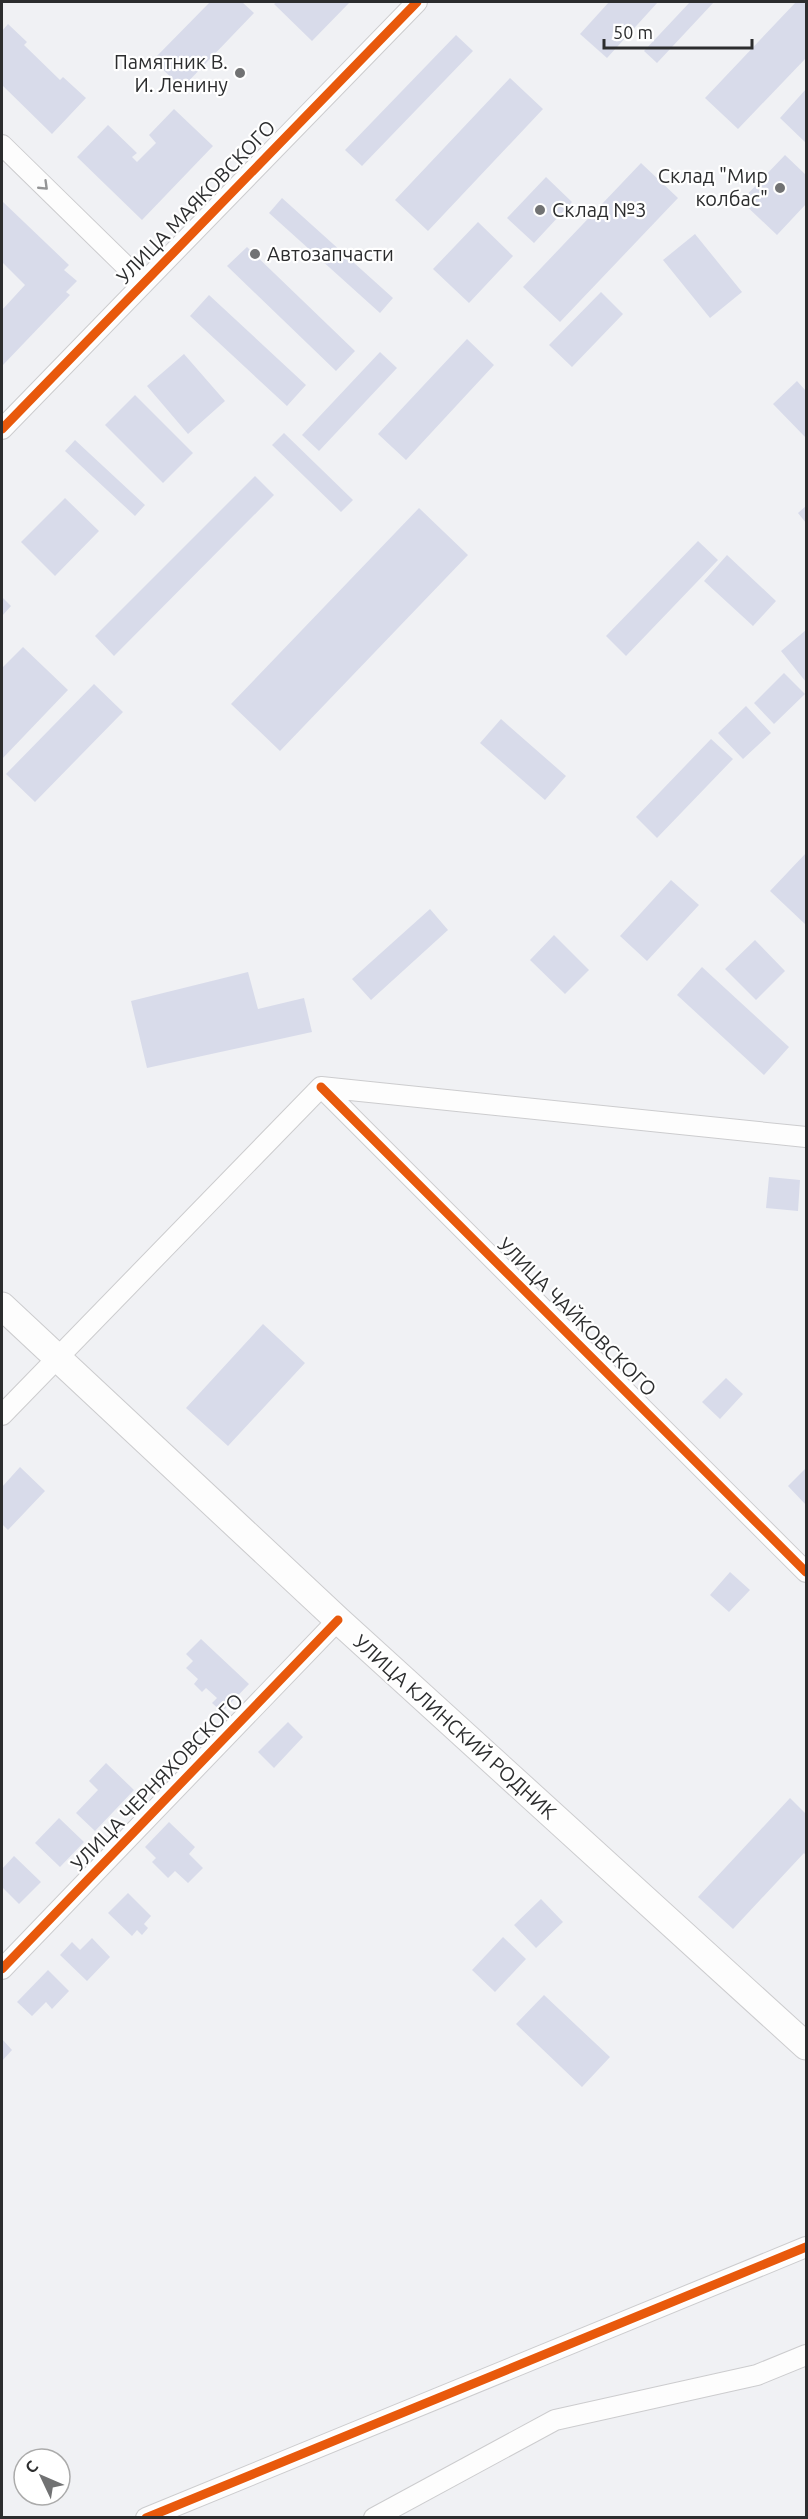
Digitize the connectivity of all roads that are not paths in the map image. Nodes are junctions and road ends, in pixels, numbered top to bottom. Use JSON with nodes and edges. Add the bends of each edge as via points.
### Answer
{"nodes":[{"id":1,"x":417,"y":2,"type":"edge"},
{"id":2,"x":2,"y":145,"type":"edge"},
{"id":3,"x":142,"y":282,"type":"junction"},
{"id":4,"x":2,"y":429,"type":"edge"},
{"id":5,"x":321,"y":1087,"type":"junction"},
{"id":6,"x":807,"y":1137,"type":"edge"},
{"id":7,"x":2,"y":1306,"type":"edge"},
{"id":8,"x":56,"y":1358,"type":"junction"},
{"id":9,"x":2,"y":1415,"type":"edge"},
{"id":10,"x":807,"y":1572,"type":"edge"},
{"id":11,"x":338,"y":1620,"type":"junction"},
{"id":12,"x":2,"y":1968,"type":"edge"},
{"id":13,"x":807,"y":2046,"type":"edge"},
{"id":14,"x":807,"y":2247,"type":"edge"},
{"id":15,"x":807,"y":2355,"type":"edge"},
{"id":16,"x":146,"y":2517,"type":"edge"},
{"id":17,"x":374,"y":2517,"type":"edge"}],
"edges":[{"from":1,"to":3,"type":"street","name":"УЛИЦА МАЯКОВСКОГО"},
{"from":2,"to":3,"type":"street","one_way":true},
{"from":3,"to":4,"type":"street","name":"УЛИЦА МАЯКОВСКОГО"},
{"from":5,"to":6,"type":"street"},
{"from":5,"to":8,"type":"street"},
{"from":5,"to":10,"type":"street","name":"УЛИЦА ЧАЙКОВСКОГО"},
{"from":7,"to":8,"type":"main road","name":"УЛИЦА КЛИНСКИЙ РОДНИК"},
{"from":8,"to":9,"type":"street"},
{"from":8,"to":11,"type":"main road","name":"УЛИЦА КЛИНСКИЙ РОДНИК"},
{"from":11,"to":12,"type":"street","name":"УЛИЦА ЧЕРНЯХОВСКОГО"},
{"from":11,"to":13,"type":"main road","name":"УЛИЦА КЛИНСКИЙ РОДНИК"},
{"from":14,"to":16,"type":"street"},
{"from":15,"to":17,"type":"street","via":[[757,2375],[555,2420]]}]}
